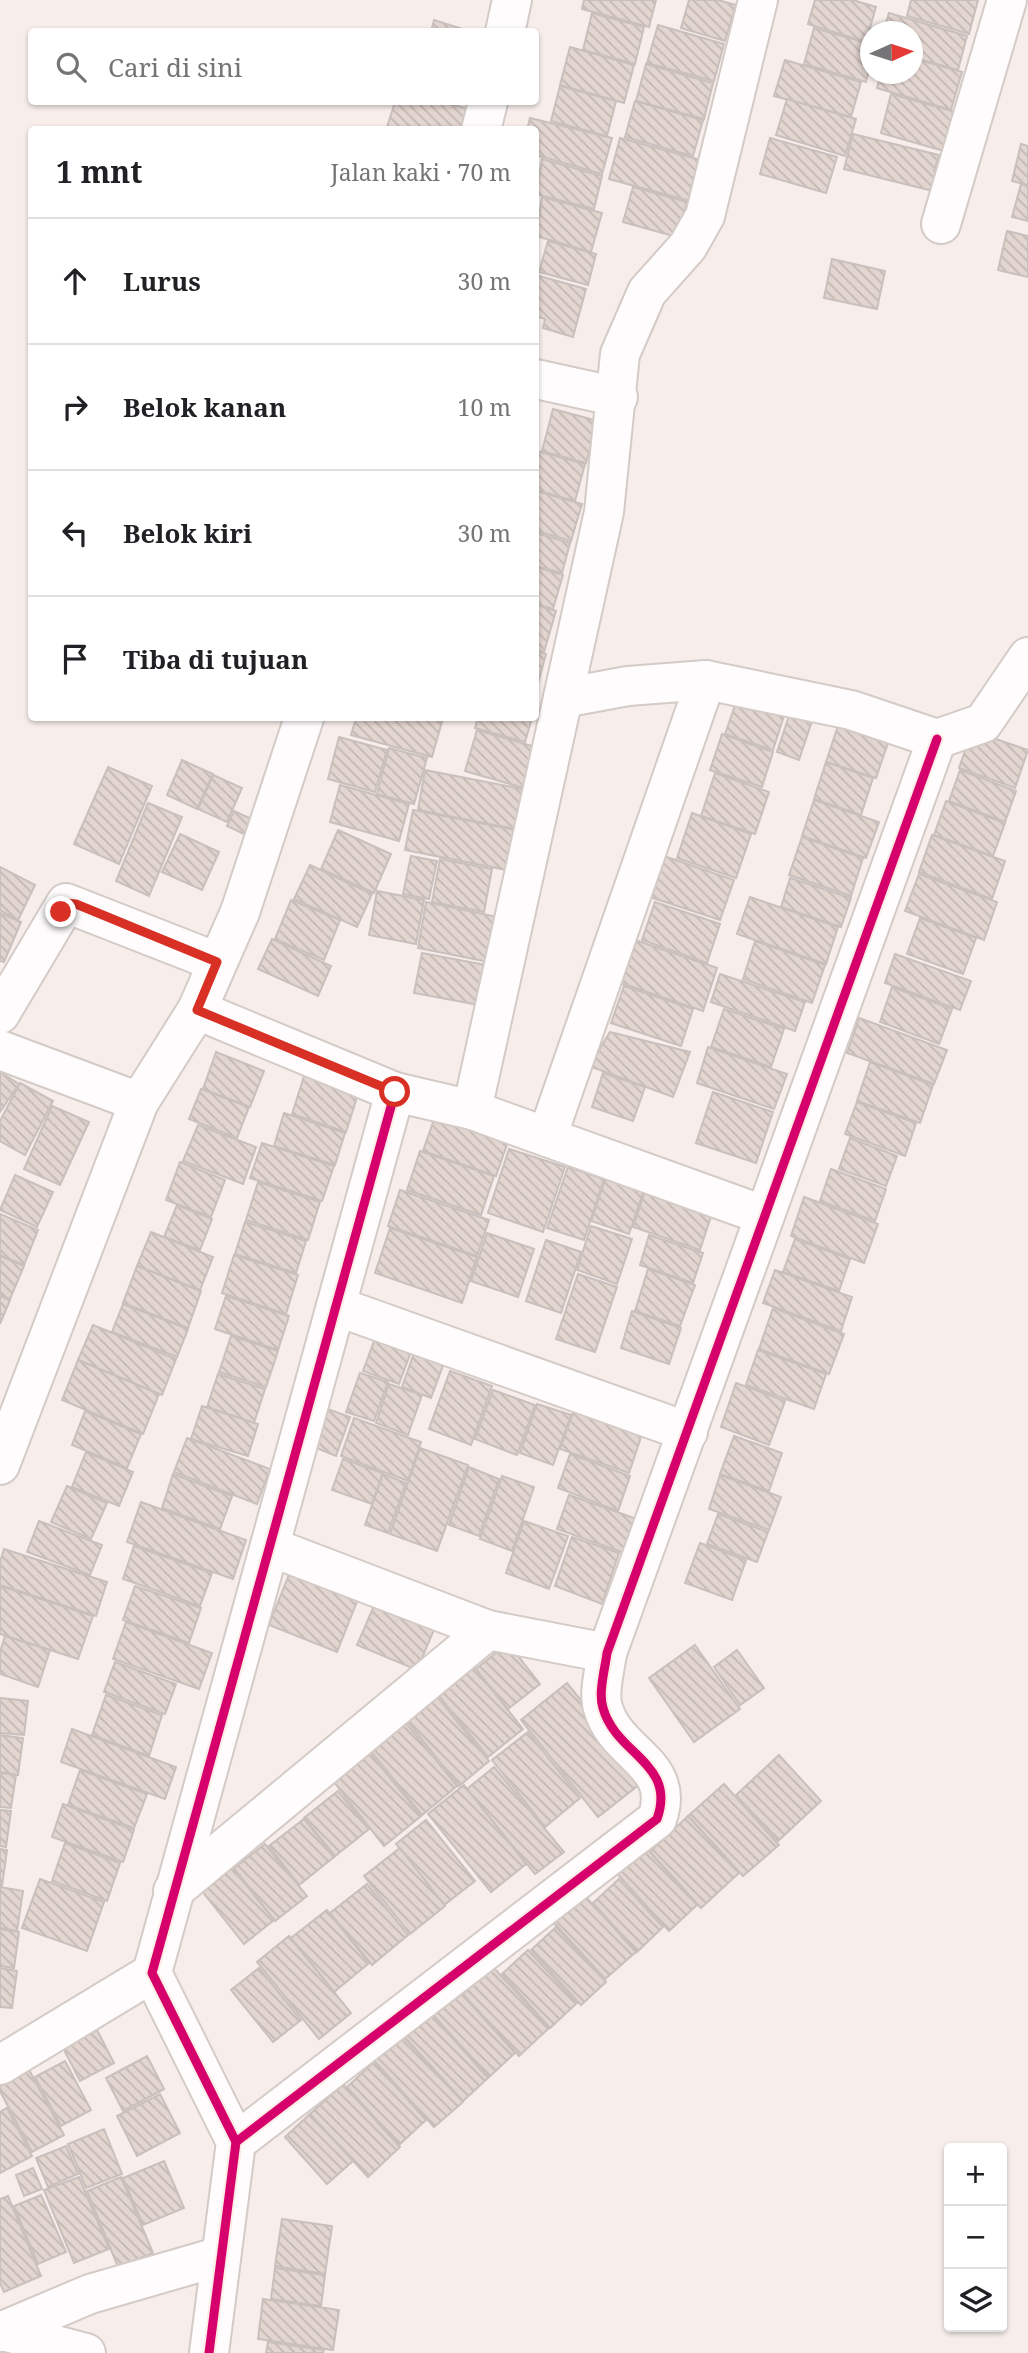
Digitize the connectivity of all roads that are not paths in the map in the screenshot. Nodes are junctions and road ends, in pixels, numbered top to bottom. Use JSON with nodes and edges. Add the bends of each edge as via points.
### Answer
{"nodes":[{"id":1,"x":512,"y":0,"type":"edge"},
{"id":2,"x":758,"y":0,"type":"edge"},
{"id":3,"x":1007,"y":0,"type":"edge"},
{"id":4,"x":506,"y":28,"type":"edge"},
{"id":5,"x":487,"y":105,"type":"edge"},
{"id":6,"x":482,"y":126,"type":"edge"},
{"id":7,"x":941,"y":224,"type":"dead end"},
{"id":8,"x":539,"y":380,"type":"edge"},
{"id":9,"x":618,"y":397,"type":"junction"},
{"id":10,"x":1028,"y":657,"type":"edge"},
{"id":11,"x":706,"y":680,"type":"junction"},
{"id":12,"x":563,"y":698,"type":"junction"},
{"id":13,"x":303,"y":721,"type":"edge"},
{"id":14,"x":937,"y":739,"type":"junction"},
{"id":15,"x":217,"y":962,"type":"junction"},
{"id":16,"x":197,"y":1010,"type":"junction"},
{"id":17,"x":0,"y":1014,"type":"edge"},
{"id":18,"x":0,"y":1050,"type":"edge"},
{"id":19,"x":395,"y":1092,"type":"junction"},
{"id":20,"x":139,"y":1102,"type":"junction"},
{"id":21,"x":472,"y":1110,"type":"junction"},
{"id":22,"x":547,"y":1136,"type":"junction"},
{"id":23,"x":763,"y":1215,"type":"junction"},
{"id":24,"x":336,"y":1306,"type":"junction"},
{"id":25,"x":688,"y":1432,"type":"junction"},
{"id":26,"x":0,"y":1465,"type":"edge"},
{"id":27,"x":271,"y":1547,"type":"junction"},
{"id":28,"x":488,"y":1630,"type":"junction"},
{"id":29,"x":607,"y":1653,"type":"junction"},
{"id":30,"x":173,"y":1891,"type":"junction"},
{"id":31,"x":152,"y":1973,"type":"junction"},
{"id":32,"x":0,"y":2066,"type":"edge"},
{"id":33,"x":236,"y":2142,"type":"junction"},
{"id":34,"x":221,"y":2256,"type":"junction"},
{"id":35,"x":1,"y":2332,"type":"edge"},
{"id":36,"x":86,"y":2353,"type":"edge"},
{"id":37,"x":209,"y":2353,"type":"edge"}],
"edges":[{"from":1,"to":4,"type":"street"},
{"from":2,"to":9,"type":"street","via":[[705,216],[688,246],[647,292],[630,325],[620,354]]},
{"from":3,"to":7,"type":"street"},
{"from":5,"to":6,"type":"street"},
{"from":8,"to":9,"type":"street"},
{"from":9,"to":12,"type":"street","via":[[604,512]]},
{"from":10,"to":14,"type":"street","via":[[983,723]]},
{"from":11,"to":12,"type":"street","via":[[628,686]]},
{"from":11,"to":14,"type":"street","via":[[851,710]]},
{"from":11,"to":22,"type":"street"},
{"from":12,"to":21,"type":"street"},
{"from":13,"to":15,"type":"street","via":[[240,912]]},
{"from":14,"to":23,"type":"street"},
{"from":15,"to":16,"type":"street"},
{"from":15,"to":17,"type":"street","via":[[66,903]]},
{"from":16,"to":19,"type":"street"},
{"from":16,"to":20,"type":"street"},
{"from":18,"to":20,"type":"street"},
{"from":19,"to":21,"type":"street"},
{"from":19,"to":24,"type":"street"},
{"from":20,"to":26,"type":"street"},
{"from":21,"to":22,"type":"street"},
{"from":22,"to":23,"type":"street"},
{"from":23,"to":25,"type":"street"},
{"from":24,"to":25,"type":"street"},
{"from":24,"to":27,"type":"street"},
{"from":25,"to":29,"type":"street"},
{"from":27,"to":28,"type":"street"},
{"from":27,"to":30,"type":"street"},
{"from":28,"to":29,"type":"street"},
{"from":28,"to":30,"type":"street"},
{"from":29,"to":33,"type":"street","via":[[602,1706],[611,1727],[660,1781],[663,1800],[657,1819]]},
{"from":30,"to":31,"type":"street"},
{"from":31,"to":32,"type":"street"},
{"from":31,"to":33,"type":"street"},
{"from":33,"to":34,"type":"street"},
{"from":34,"to":35,"type":"street","via":[[90,2294]]},
{"from":34,"to":37,"type":"street"},
{"from":35,"to":36,"type":"street"}]}
